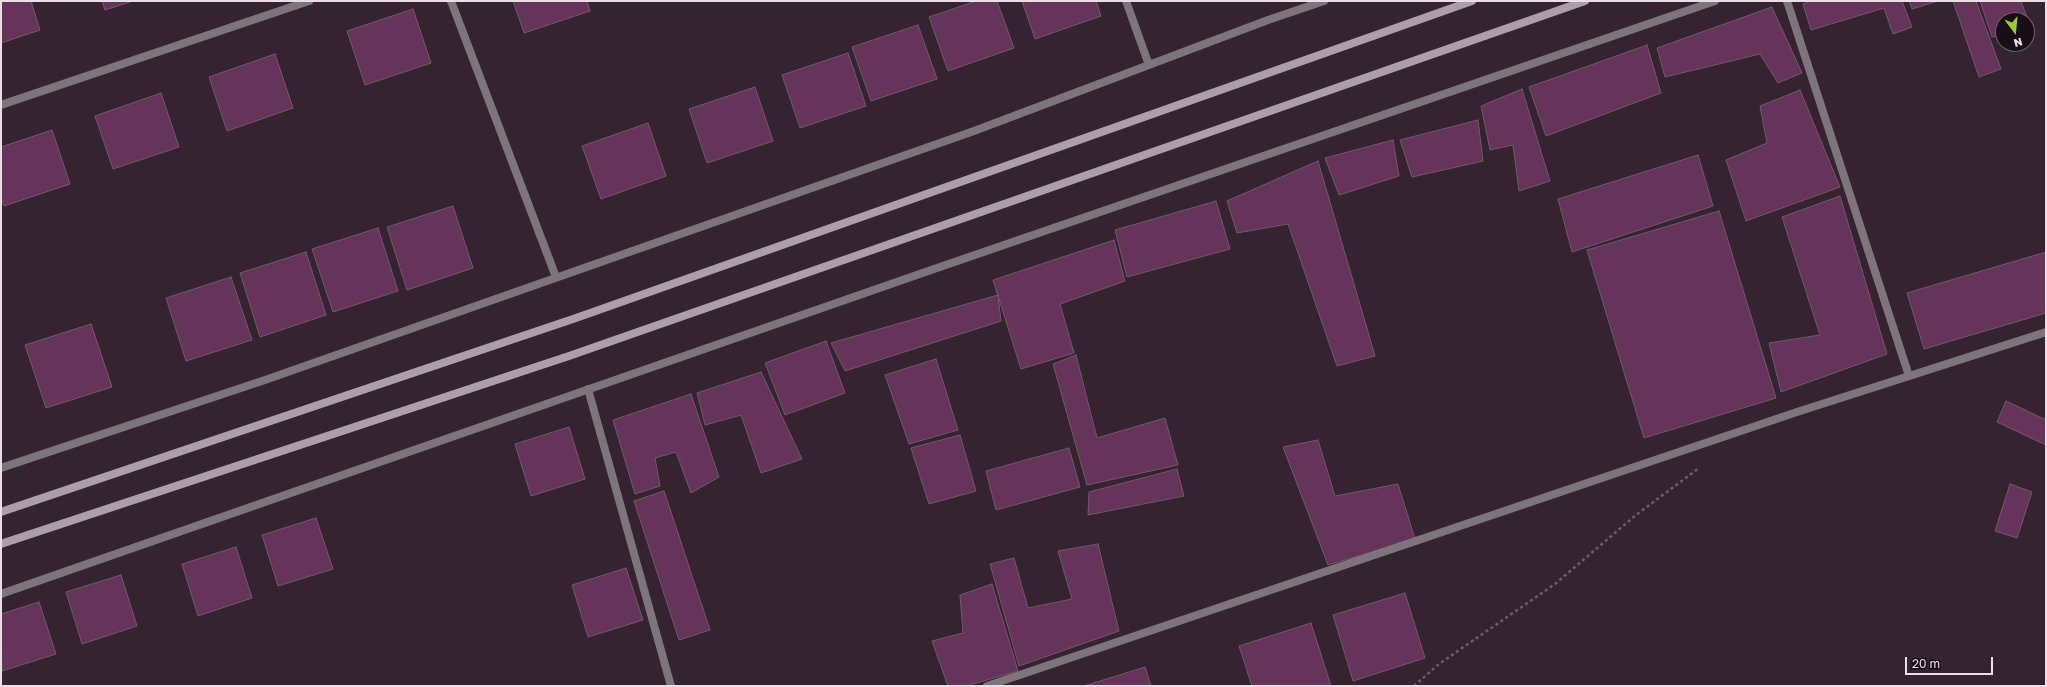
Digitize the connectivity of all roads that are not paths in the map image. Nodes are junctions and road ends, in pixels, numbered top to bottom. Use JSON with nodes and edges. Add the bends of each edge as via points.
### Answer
{"nodes":[{"id":1,"x":309,"y":1,"type":"edge"},
{"id":2,"x":451,"y":1,"type":"edge"},
{"id":3,"x":1126,"y":1,"type":"edge"},
{"id":4,"x":1324,"y":1,"type":"edge"},
{"id":5,"x":1472,"y":1,"type":"edge"},
{"id":6,"x":1585,"y":1,"type":"edge"},
{"id":7,"x":1715,"y":1,"type":"edge"},
{"id":8,"x":1787,"y":1,"type":"edge"},
{"id":9,"x":1149,"y":65,"type":"junction"},
{"id":10,"x":1,"y":105,"type":"edge"},
{"id":11,"x":556,"y":277,"type":"junction"},
{"id":12,"x":2046,"y":332,"type":"edge"},
{"id":13,"x":1909,"y":376,"type":"junction"},
{"id":14,"x":588,"y":389,"type":"junction"},
{"id":15,"x":1,"y":468,"type":"edge"},
{"id":16,"x":1,"y":512,"type":"edge"},
{"id":17,"x":1,"y":544,"type":"edge"},
{"id":18,"x":1,"y":594,"type":"edge"},
{"id":19,"x":671,"y":686,"type":"edge"},
{"id":20,"x":987,"y":686,"type":"edge"}],
"edges":[{"from":1,"to":10,"type":"street"},
{"from":2,"to":11,"type":"street"},
{"from":3,"to":9,"type":"street"},
{"from":4,"to":9,"type":"street"},
{"from":5,"to":16,"type":"main road","via":[[576,318]]},
{"from":6,"to":17,"type":"main road","via":[[576,354]]},
{"from":7,"to":14,"type":"street"},
{"from":8,"to":13,"type":"street"},
{"from":9,"to":11,"type":"street","via":[[974,131]]},
{"from":11,"to":15,"type":"street","via":[[265,380]]},
{"from":12,"to":13,"type":"street"},
{"from":13,"to":20,"type":"street"},
{"from":14,"to":18,"type":"street"},
{"from":14,"to":19,"type":"street"}]}
